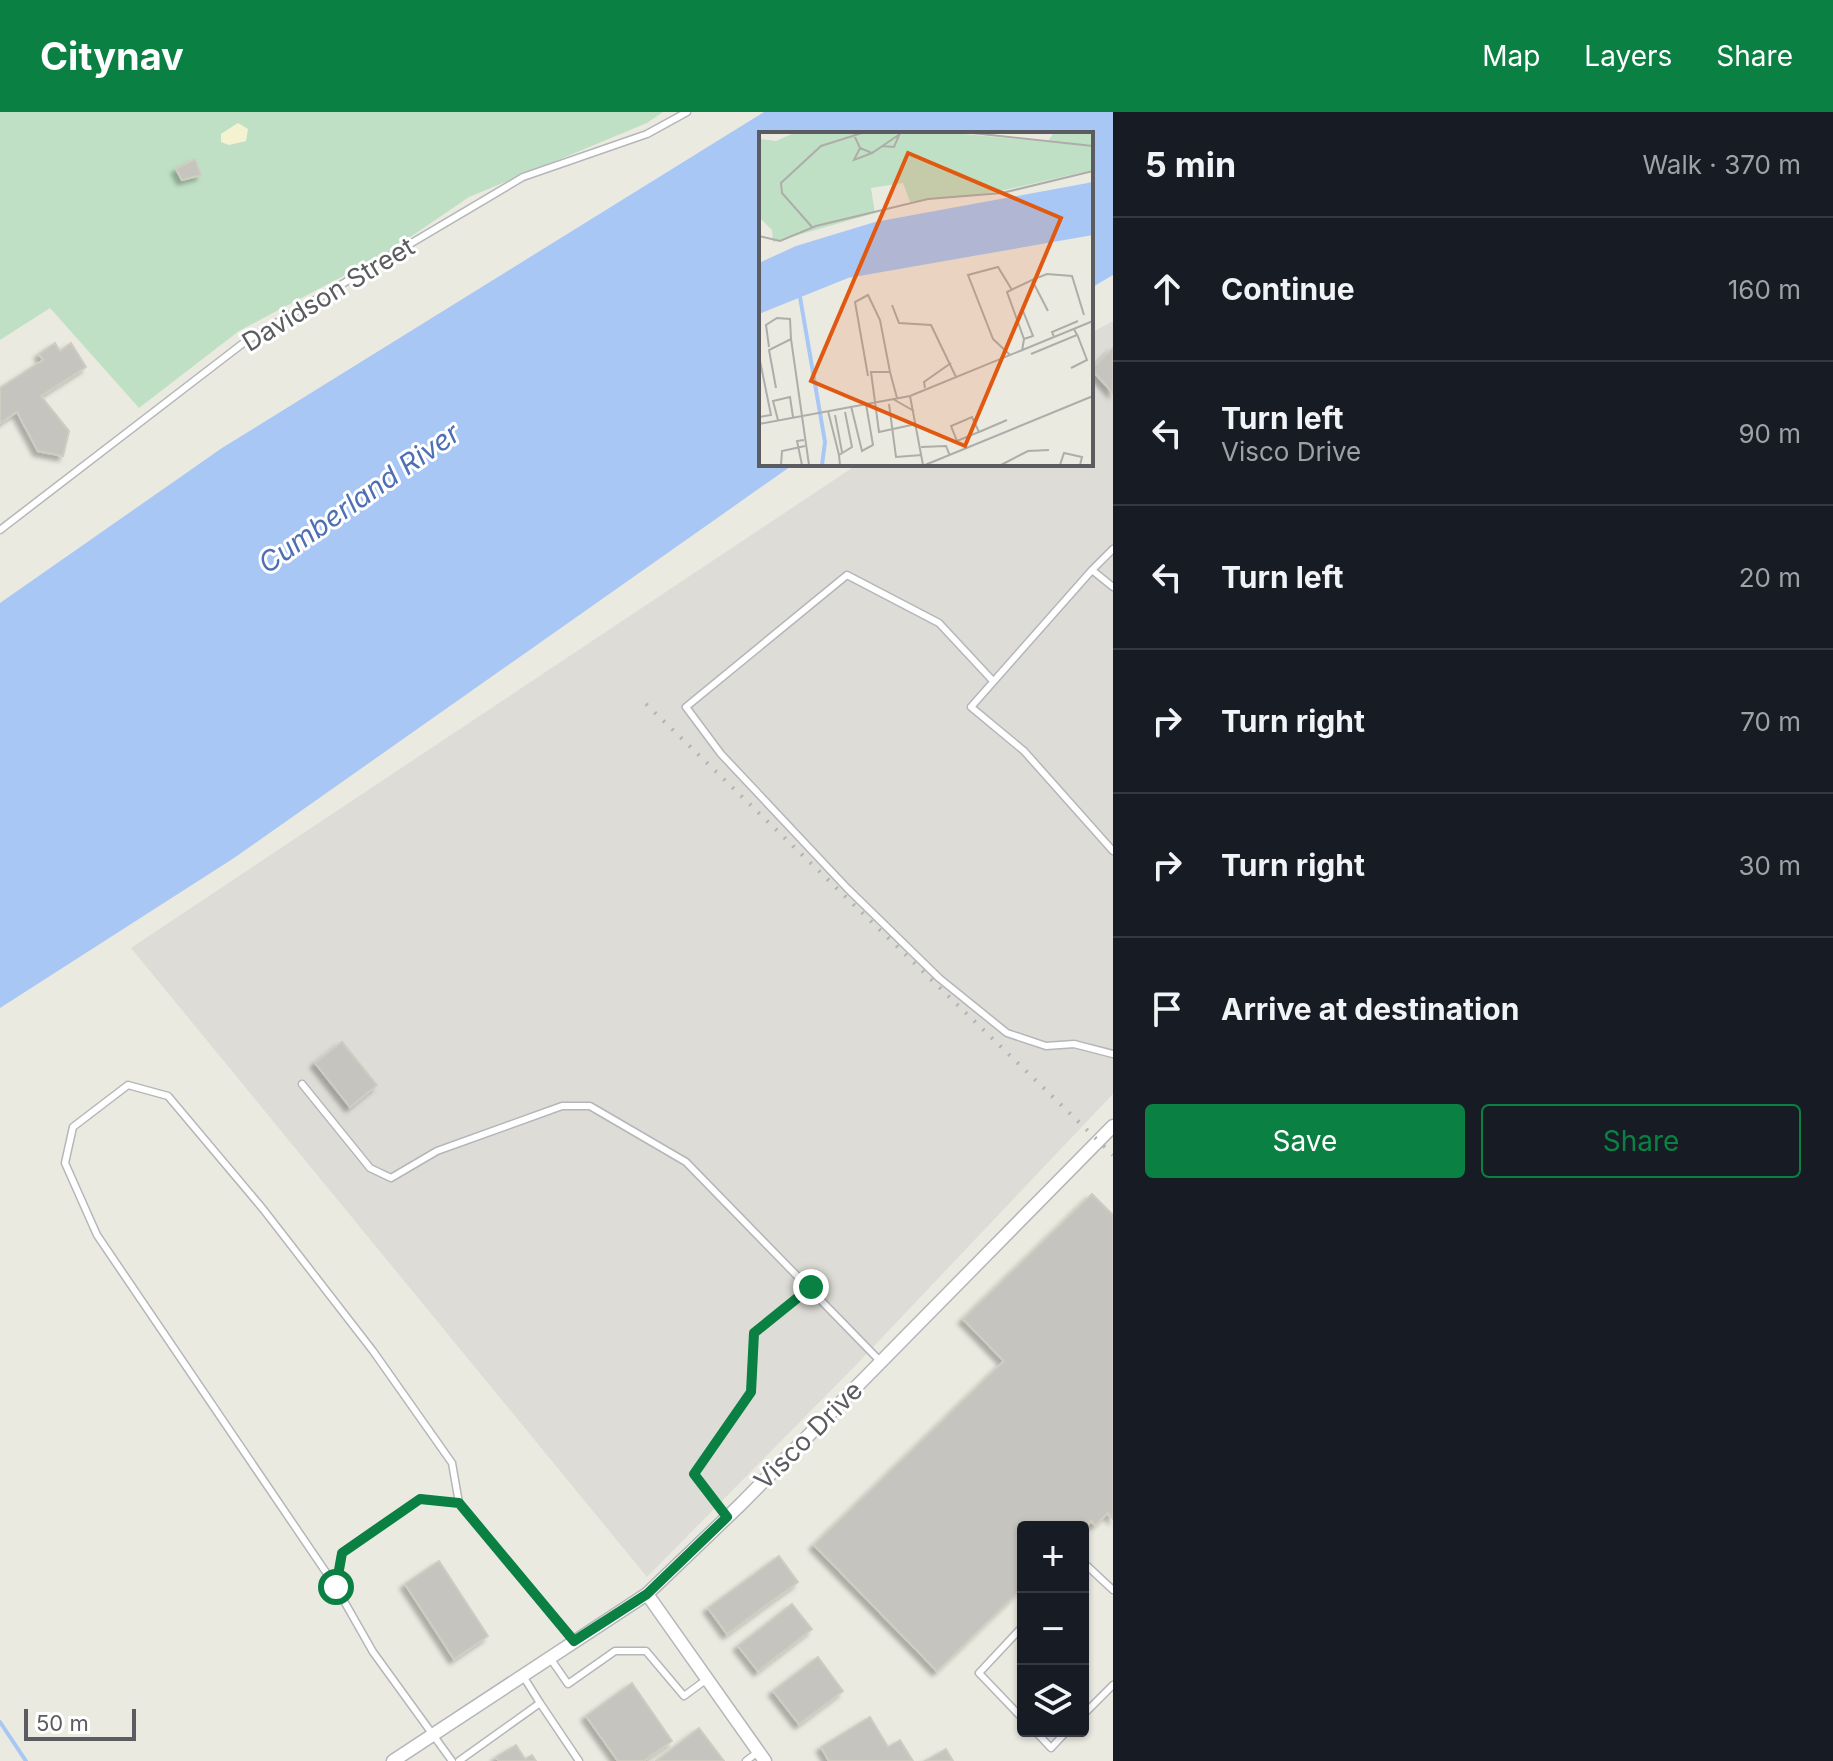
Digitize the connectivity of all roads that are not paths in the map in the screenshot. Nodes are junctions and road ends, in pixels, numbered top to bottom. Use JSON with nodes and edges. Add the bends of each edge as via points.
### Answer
{"nodes":[{"id":1,"x":687,"y":112,"type":"edge"},
{"id":2,"x":0,"y":530,"type":"edge"},
{"id":3,"x":1113,"y":549,"type":"edge"},
{"id":4,"x":1092,"y":570,"type":"junction"},
{"id":5,"x":1113,"y":587,"type":"edge"},
{"id":6,"x":993,"y":681,"type":"junction"},
{"id":7,"x":1113,"y":851,"type":"edge"},
{"id":8,"x":1113,"y":1054,"type":"edge"},
{"id":9,"x":302,"y":1084,"type":"dead end"},
{"id":10,"x":1113,"y":1126,"type":"edge"},
{"id":11,"x":811,"y":1287,"type":"junction"},
{"id":12,"x":881,"y":1362,"type":"junction"},
{"id":13,"x":459,"y":1503,"type":"junction"},
{"id":14,"x":727,"y":1517,"type":"junction"},
{"id":15,"x":1089,"y":1568,"type":"edge"},
{"id":16,"x":336,"y":1587,"type":"junction"},
{"id":17,"x":1113,"y":1590,"type":"edge"},
{"id":18,"x":647,"y":1594,"type":"junction"},
{"id":19,"x":1017,"y":1632,"type":"edge"},
{"id":20,"x":574,"y":1641,"type":"junction"},
{"id":21,"x":550,"y":1658,"type":"junction"},
{"id":22,"x":523,"y":1676,"type":"junction"},
{"id":23,"x":707,"y":1679,"type":"junction"},
{"id":24,"x":1113,"y":1685,"type":"edge"},
{"id":25,"x":540,"y":1703,"type":"junction"},
{"id":26,"x":1089,"y":1709,"type":"edge"},
{"id":27,"x":1017,"y":1713,"type":"edge"},
{"id":28,"x":433,"y":1735,"type":"junction"},
{"id":29,"x":1041,"y":1737,"type":"edge"},
{"id":30,"x":1061,"y":1737,"type":"edge"},
{"id":31,"x":761,"y":1756,"type":"edge"},
{"id":32,"x":393,"y":1761,"type":"edge"},
{"id":33,"x":452,"y":1761,"type":"edge"},
{"id":34,"x":459,"y":1761,"type":"edge"},
{"id":35,"x":579,"y":1761,"type":"edge"},
{"id":36,"x":746,"y":1761,"type":"edge"}],
"edges":[{"from":1,"to":2,"type":"lane","name":"Davidson Street","via":[[647,134],[523,177],[246,341]]},
{"from":3,"to":4,"type":"lane"},
{"from":4,"to":5,"type":"lane"},
{"from":4,"to":6,"type":"lane"},
{"from":6,"to":7,"type":"lane","via":[[971,707],[1024,751]]},
{"from":6,"to":8,"type":"lane","via":[[939,623],[847,575],[686,707],[721,754],[939,978],[1007,1033],[1046,1046],[1074,1044]]},
{"from":9,"to":11,"type":"lane","via":[[370,1168],[391,1178],[437,1151],[562,1106],[590,1106],[686,1162]]},
{"from":10,"to":12,"type":"street","name":"Visco Drive"},
{"from":11,"to":12,"type":"lane"},
{"from":11,"to":14,"type":"lane","via":[[754,1333],[751,1392],[694,1474]]},
{"from":12,"to":14,"type":"street","name":"Visco Drive"},
{"from":13,"to":16,"type":"lane","via":[[420,1499],[342,1553]]},
{"from":13,"to":16,"type":"lane","via":[[452,1463],[263,1209],[168,1096],[128,1085],[73,1127],[65,1163],[97,1235]]},
{"from":13,"to":20,"type":"lane"},
{"from":14,"to":18,"type":"street","name":"Visco Drive"},
{"from":15,"to":17,"type":"lane"},
{"from":16,"to":28,"type":"lane","via":[[373,1652]]},
{"from":18,"to":20,"type":"street","name":"Visco Drive"},
{"from":18,"to":23,"type":"street"},
{"from":19,"to":27,"type":"lane","via":[[979,1673]]},
{"from":20,"to":21,"type":"street","name":"Visco Drive"},
{"from":21,"to":22,"type":"street","name":"Visco Drive"},
{"from":21,"to":23,"type":"lane","via":[[568,1684],[615,1651],[646,1651],[684,1696]]},
{"from":22,"to":25,"type":"lane"},
{"from":22,"to":28,"type":"street","name":"Visco Drive"},
{"from":23,"to":31,"type":"street"},
{"from":24,"to":26,"type":"lane"},
{"from":25,"to":34,"type":"lane"},
{"from":25,"to":35,"type":"lane"},
{"from":28,"to":32,"type":"street","name":"Visco Drive"},
{"from":28,"to":33,"type":"lane"},
{"from":29,"to":30,"type":"lane","via":[[1051,1748]]},
{"from":31,"to":36,"type":"lane"}]}
